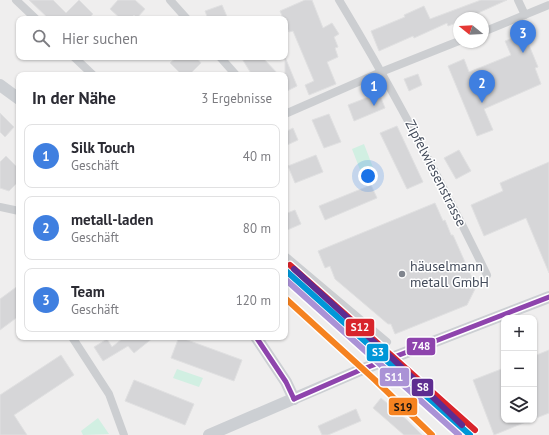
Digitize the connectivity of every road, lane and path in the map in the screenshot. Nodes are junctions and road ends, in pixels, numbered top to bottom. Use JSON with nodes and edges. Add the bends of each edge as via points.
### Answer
{"nodes":[{"id":1,"x":16,"y":0,"type":"edge"},
{"id":2,"x":170,"y":0,"type":"edge"},
{"id":3,"x":339,"y":0,"type":"edge"},
{"id":4,"x":518,"y":0,"type":"edge"},
{"id":5,"x":549,"y":5,"type":"edge"},
{"id":6,"x":525,"y":15,"type":"junction"},
{"id":7,"x":33,"y":16,"type":"edge"},
{"id":8,"x":183,"y":16,"type":"edge"},
{"id":9,"x":489,"y":30,"type":"edge"},
{"id":10,"x":453,"y":43,"type":"edge"},
{"id":11,"x":77,"y":60,"type":"edge"},
{"id":12,"x":223,"y":60,"type":"edge"},
{"id":13,"x":90,"y":72,"type":"edge"},
{"id":14,"x":233,"y":72,"type":"edge"},
{"id":15,"x":381,"y":72,"type":"junction"},
{"id":16,"x":0,"y":85,"type":"edge"},
{"id":17,"x":16,"y":97,"type":"edge"},
{"id":18,"x":288,"y":113,"type":"edge"},
{"id":19,"x":0,"y":207,"type":"edge"},
{"id":20,"x":16,"y":210,"type":"edge"},
{"id":21,"x":288,"y":258,"type":"edge"},
{"id":22,"x":487,"y":275,"type":"dead end"},
{"id":23,"x":549,"y":297,"type":"edge"},
{"id":24,"x":74,"y":340,"type":"edge"},
{"id":25,"x":258,"y":340,"type":"edge"},
{"id":26,"x":387,"y":342,"type":"dead end"},
{"id":27,"x":294,"y":399,"type":"junction"},
{"id":28,"x":124,"y":435,"type":"edge"},
{"id":29,"x":209,"y":435,"type":"edge"}],
"edges":[{"from":1,"to":7,"type":"street"},
{"from":2,"to":8,"type":"street"},
{"from":3,"to":15,"type":"street","name":"Zipfelwiesenstrasse"},
{"from":4,"to":6,"type":"street"},
{"from":5,"to":6,"type":"street"},
{"from":6,"to":9,"type":"street"},
{"from":10,"to":15,"type":"street"},
{"from":11,"to":13,"type":"street"},
{"from":12,"to":14,"type":"street"},
{"from":15,"to":18,"type":"street"},
{"from":15,"to":22,"type":"street","name":"Zipfelwiesenstrasse","via":[[447,193]]},
{"from":16,"to":17,"type":"street"},
{"from":19,"to":20,"type":"street"},
{"from":21,"to":26,"type":"street"},
{"from":23,"to":27,"type":"street","via":[[358,371]]},
{"from":24,"to":28,"type":"street","via":[[110,394]]},
{"from":25,"to":27,"type":"street","via":[[286,382]]},
{"from":27,"to":29,"type":"street"}]}
